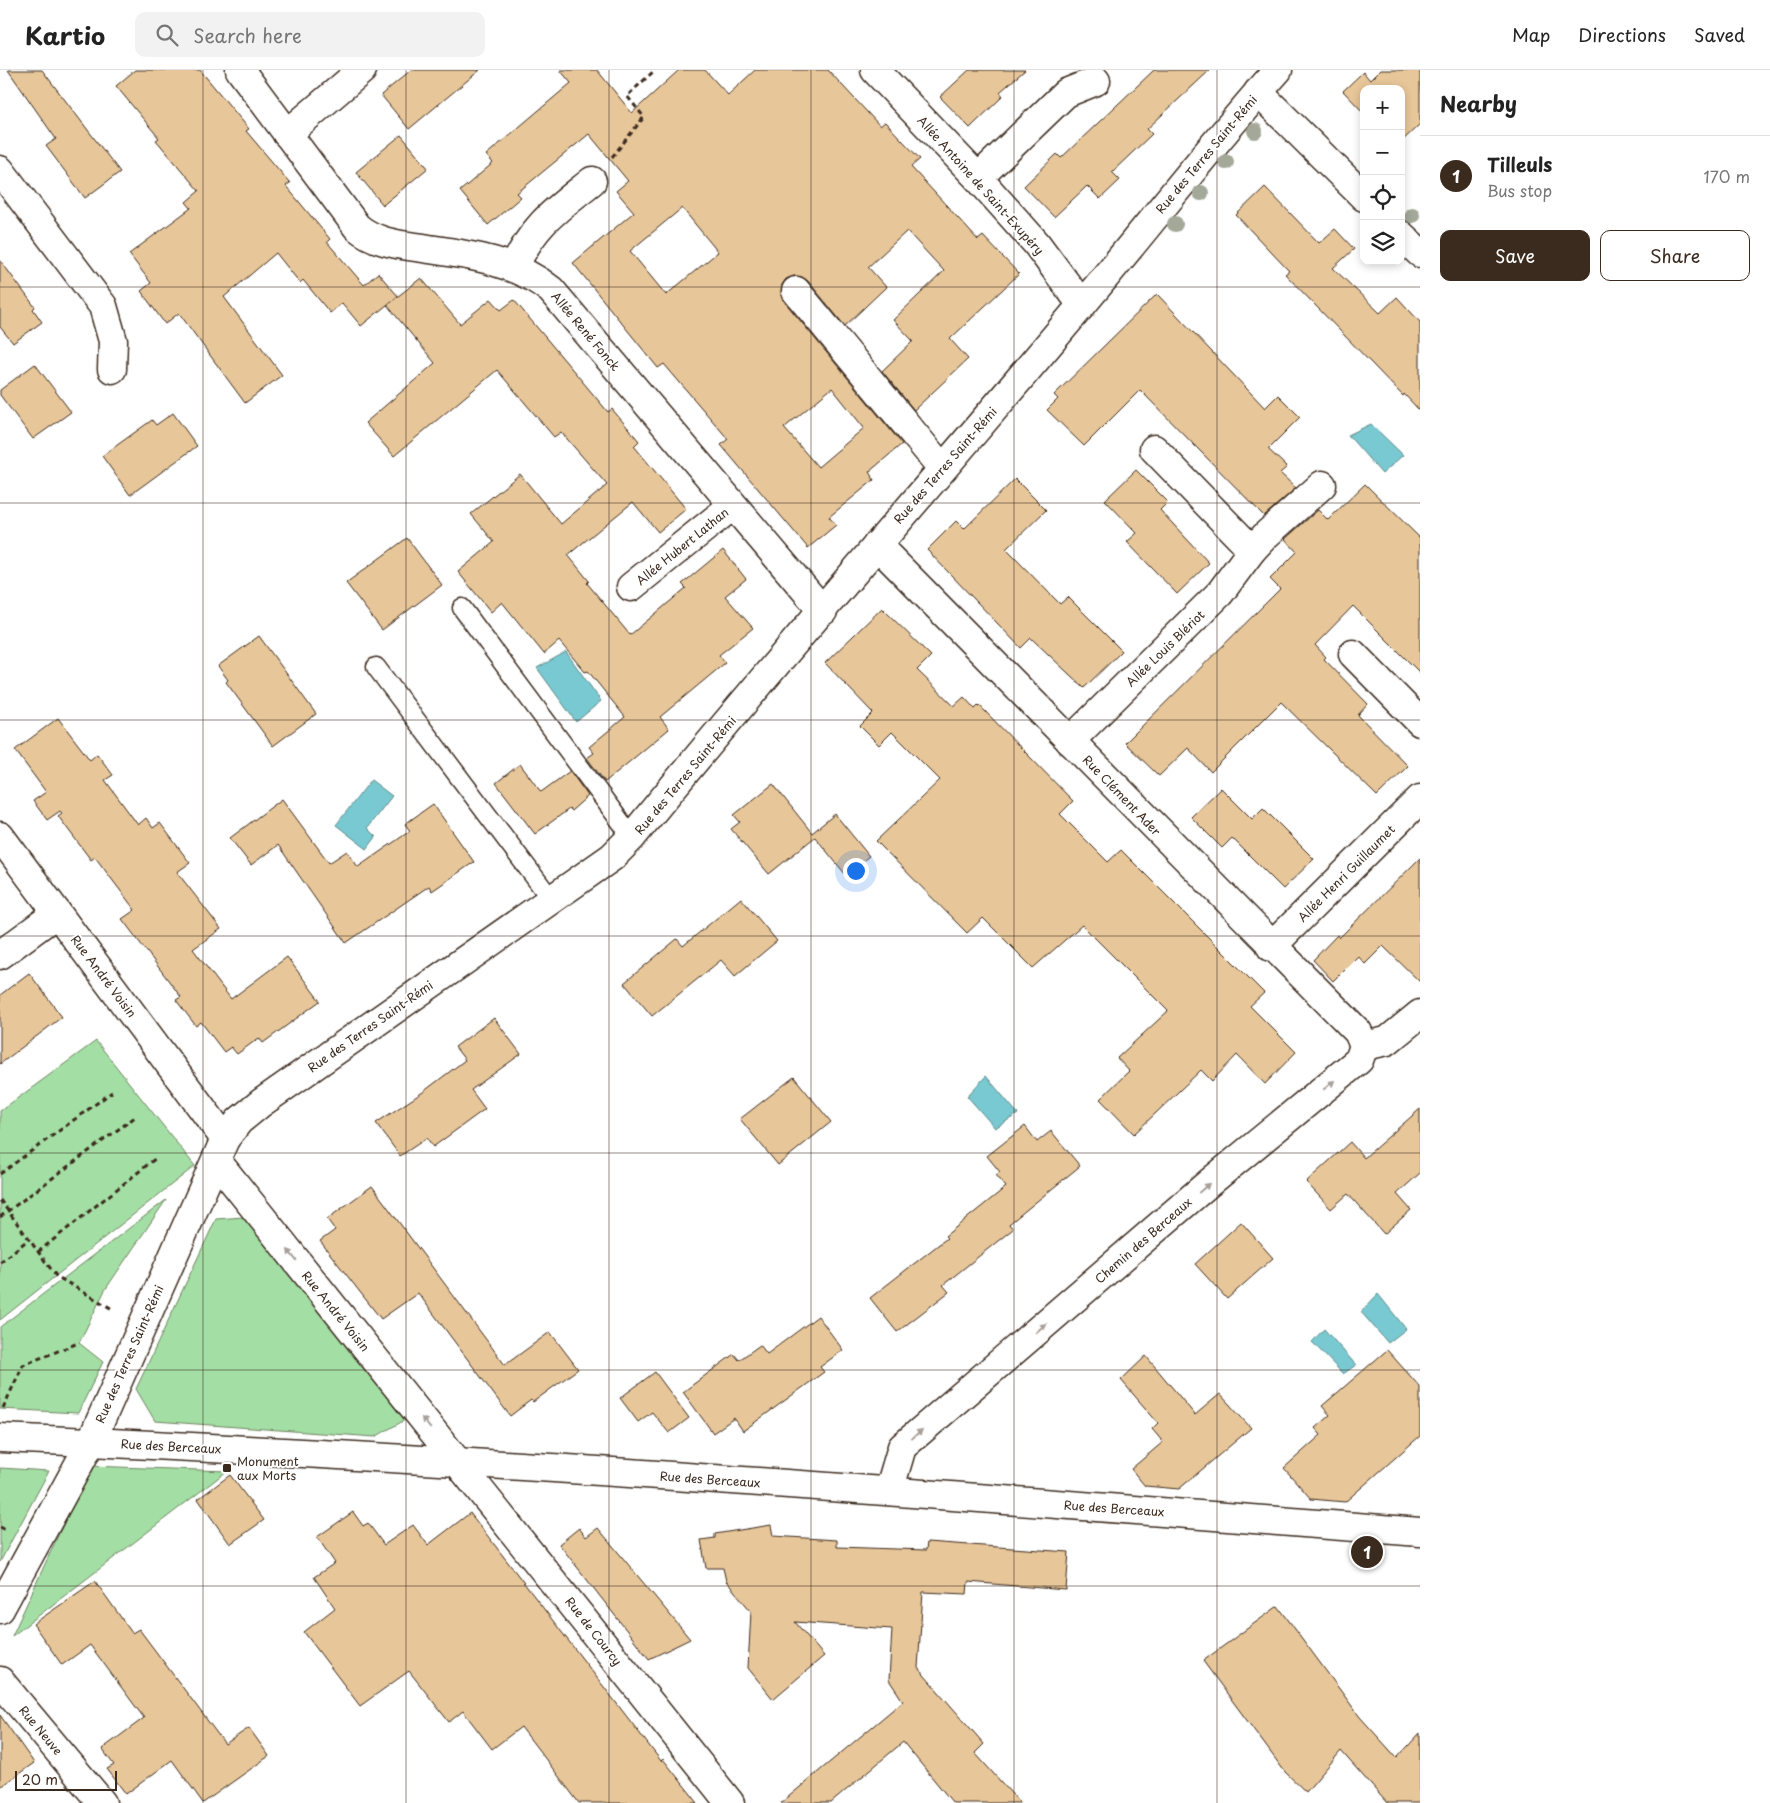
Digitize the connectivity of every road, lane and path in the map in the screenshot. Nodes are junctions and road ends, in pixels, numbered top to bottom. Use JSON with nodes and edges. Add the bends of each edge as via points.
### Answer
{"nodes":[{"id":1,"x":240,"y":70,"type":"edge"},
{"id":2,"x":362,"y":70,"type":"edge"},
{"id":3,"x":655,"y":70,"type":"edge"},
{"id":4,"x":875,"y":70,"type":"edge"},
{"id":5,"x":1278,"y":70,"type":"edge"},
{"id":6,"x":1096,"y":81,"type":"dead end"},
{"id":7,"x":1258,"y":92,"type":"junction"},
{"id":8,"x":287,"y":134,"type":"junction"},
{"id":9,"x":0,"y":170,"type":"edge"},
{"id":10,"x":978,"y":178,"type":"junction"},
{"id":11,"x":592,"y":181,"type":"joint"},
{"id":12,"x":1360,"y":193,"type":"edge"},
{"id":13,"x":1405,"y":238,"type":"edge"},
{"id":14,"x":1420,"y":253,"type":"edge"},
{"id":15,"x":514,"y":268,"type":"junction"},
{"id":16,"x":796,"y":291,"type":"dead end"},
{"id":17,"x":1082,"y":305,"type":"junction"},
{"id":18,"x":112,"y":369,"type":"dead end"},
{"id":19,"x":1154,"y":449,"type":"dead end"},
{"id":20,"x":942,"y":468,"type":"junction"},
{"id":21,"x":1322,"y":485,"type":"dead end"},
{"id":22,"x":732,"y":506,"type":"junction"},
{"id":23,"x":877,"y":545,"type":"junction"},
{"id":24,"x":1252,"y":550,"type":"junction"},
{"id":25,"x":631,"y":587,"type":"dead end"},
{"id":26,"x":462,"y":608,"type":"dead end"},
{"id":27,"x":823,"y":611,"type":"junction"},
{"id":28,"x":1353,"y":654,"type":"dead end"},
{"id":29,"x":376,"y":667,"type":"dead end"},
{"id":30,"x":1420,"y":722,"type":"edge"},
{"id":31,"x":1070,"y":741,"type":"junction"},
{"id":32,"x":1420,"y":799,"type":"edge"},
{"id":33,"x":0,"y":836,"type":"edge"},
{"id":34,"x":632,"y":837,"type":"junction"},
{"id":35,"x":551,"y":899,"type":"junction"},
{"id":36,"x":57,"y":913,"type":"junction"},
{"id":37,"x":1271,"y":947,"type":"junction"},
{"id":38,"x":0,"y":955,"type":"edge"},
{"id":39,"x":1420,"y":1014,"type":"edge"},
{"id":40,"x":1364,"y":1046,"type":"junction"},
{"id":41,"x":112,"y":1092,"type":"dead end"},
{"id":42,"x":134,"y":1117,"type":"dead end"},
{"id":43,"x":221,"y":1149,"type":"junction"},
{"id":44,"x":156,"y":1158,"type":"dead end"},
{"id":45,"x":0,"y":1174,"type":"edge"},
{"id":46,"x":0,"y":1200,"type":"edge"},
{"id":47,"x":8,"y":1211,"type":"junction"},
{"id":48,"x":0,"y":1217,"type":"edge"},
{"id":49,"x":29,"y":1239,"type":"junction"},
{"id":50,"x":38,"y":1252,"type":"junction"},
{"id":51,"x":0,"y":1262,"type":"edge"},
{"id":52,"x":141,"y":1326,"type":"junction"},
{"id":53,"x":78,"y":1343,"type":"dead end"},
{"id":54,"x":0,"y":1425,"type":"edge"},
{"id":55,"x":91,"y":1442,"type":"junction"},
{"id":56,"x":456,"y":1461,"type":"junction"},
{"id":57,"x":889,"y":1491,"type":"junction"},
{"id":58,"x":1420,"y":1532,"type":"edge"},
{"id":59,"x":0,"y":1609,"type":"edge"},
{"id":60,"x":0,"y":1681,"type":"edge"},
{"id":61,"x":102,"y":1803,"type":"edge"},
{"id":62,"x":730,"y":1803,"type":"edge"}],
"edges":[{"from":1,"to":8,"type":"street","name":"Allée René Fonck"},
{"from":2,"to":8,"type":"street"},
{"from":3,"to":11,"type":"path","via":[[627,96],[644,117]]},
{"from":4,"to":10,"type":"street","name":"Allée Antoine de Saint-Exupéry"},
{"from":5,"to":7,"type":"street","name":"Rue des Terres Saint-Rémi"},
{"from":6,"to":10,"type":"street","via":[[1066,93]]},
{"from":7,"to":12,"type":"street"},
{"from":7,"to":17,"type":"street","name":"Rue des Terres Saint-Rémi"},
{"from":8,"to":15,"type":"street","name":"Allée René Fonck","via":[[365,234],[386,242],[464,254]]},
{"from":9,"to":18,"type":"street","via":[[103,306],[113,341]]},
{"from":10,"to":17,"type":"street","name":"Allée Antoine de Saint-Exupéry","via":[[1036,244]]},
{"from":11,"to":15,"type":"street","via":[[541,222],[522,249]]},
{"from":13,"to":14,"type":"street"},
{"from":15,"to":22,"type":"street","name":"Allée René Fonck","via":[[536,278],[551,290]]},
{"from":16,"to":20,"type":"street"},
{"from":17,"to":20,"type":"street","name":"Rue des Terres Saint-Rémi"},
{"from":19,"to":24,"type":"street"},
{"from":20,"to":23,"type":"street","name":"Rue des Terres Saint-Rémi"},
{"from":21,"to":24,"type":"street","name":"Allée Louis Blériot"},
{"from":22,"to":25,"type":"street","name":"Allée Hubert Lathan"},
{"from":22,"to":27,"type":"street","name":"Allée René Fonck"},
{"from":23,"to":27,"type":"street","name":"Rue des Terres Saint-Rémi"},
{"from":23,"to":31,"type":"street","name":"Rue Clément Ader"},
{"from":24,"to":31,"type":"street","name":"Allée Louis Blériot","via":[[1220,593]]},
{"from":26,"to":34,"type":"lane"},
{"from":27,"to":34,"type":"street","name":"Rue des Terres Saint-Rémi"},
{"from":28,"to":30,"type":"street"},
{"from":29,"to":35,"type":"lane"},
{"from":31,"to":37,"type":"street","name":"Rue Clément Ader"},
{"from":32,"to":37,"type":"street","name":"Allée Henri Guillaumet"},
{"from":33,"to":36,"type":"street","name":"Rue André Voisin"},
{"from":34,"to":35,"type":"street","name":"Rue des Terres Saint-Rémi","via":[[612,857]]},
{"from":35,"to":43,"type":"street","name":"Rue des Terres Saint-Rémi","via":[[260,1103],[239,1121]]},
{"from":36,"to":38,"type":"street"},
{"from":36,"to":43,"type":"street","name":"Rue André Voisin"},
{"from":37,"to":40,"type":"street","name":"Rue Clément Ader","via":[[1358,1032]]},
{"from":39,"to":40,"type":"street","via":[[1387,1040]]},
{"from":57,"to":40,"type":"street","name":"Chemin des Berceaux","one_way":true,"via":[[902,1447],[1209,1183],[1359,1060]]},
{"from":41,"to":45,"type":"path"},
{"from":42,"to":47,"type":"path"},
{"from":43,"to":52,"type":"street","name":"Rue des Terres Saint-Rémi"},
{"from":56,"to":43,"type":"street","name":"Rue André Voisin","one_way":true},
{"from":44,"to":50,"type":"path"},
{"from":46,"to":47,"type":"path"},
{"from":47,"to":48,"type":"path"},
{"from":47,"to":49,"type":"path"},
{"from":49,"to":50,"type":"path"},
{"from":49,"to":51,"type":"path"},
{"from":50,"to":52,"type":"path","via":[[56,1276]]},
{"from":52,"to":55,"type":"street","name":"Rue des Terres Saint-Rémi"},
{"from":53,"to":54,"type":"path","via":[[23,1366]]},
{"from":54,"to":55,"type":"street","name":"Rue des Berceaux"},
{"from":55,"to":56,"type":"street","name":"Rue des Berceaux"},
{"from":55,"to":59,"type":"street","name":"Rue des Terres Saint-Rémi"},
{"from":56,"to":57,"type":"street","name":"Rue des Berceaux"},
{"from":56,"to":62,"type":"street","name":"Rue de Courcy"},
{"from":57,"to":58,"type":"street","name":"Rue des Berceaux"},
{"from":60,"to":61,"type":"street","name":"Rue Neuve"}]}
